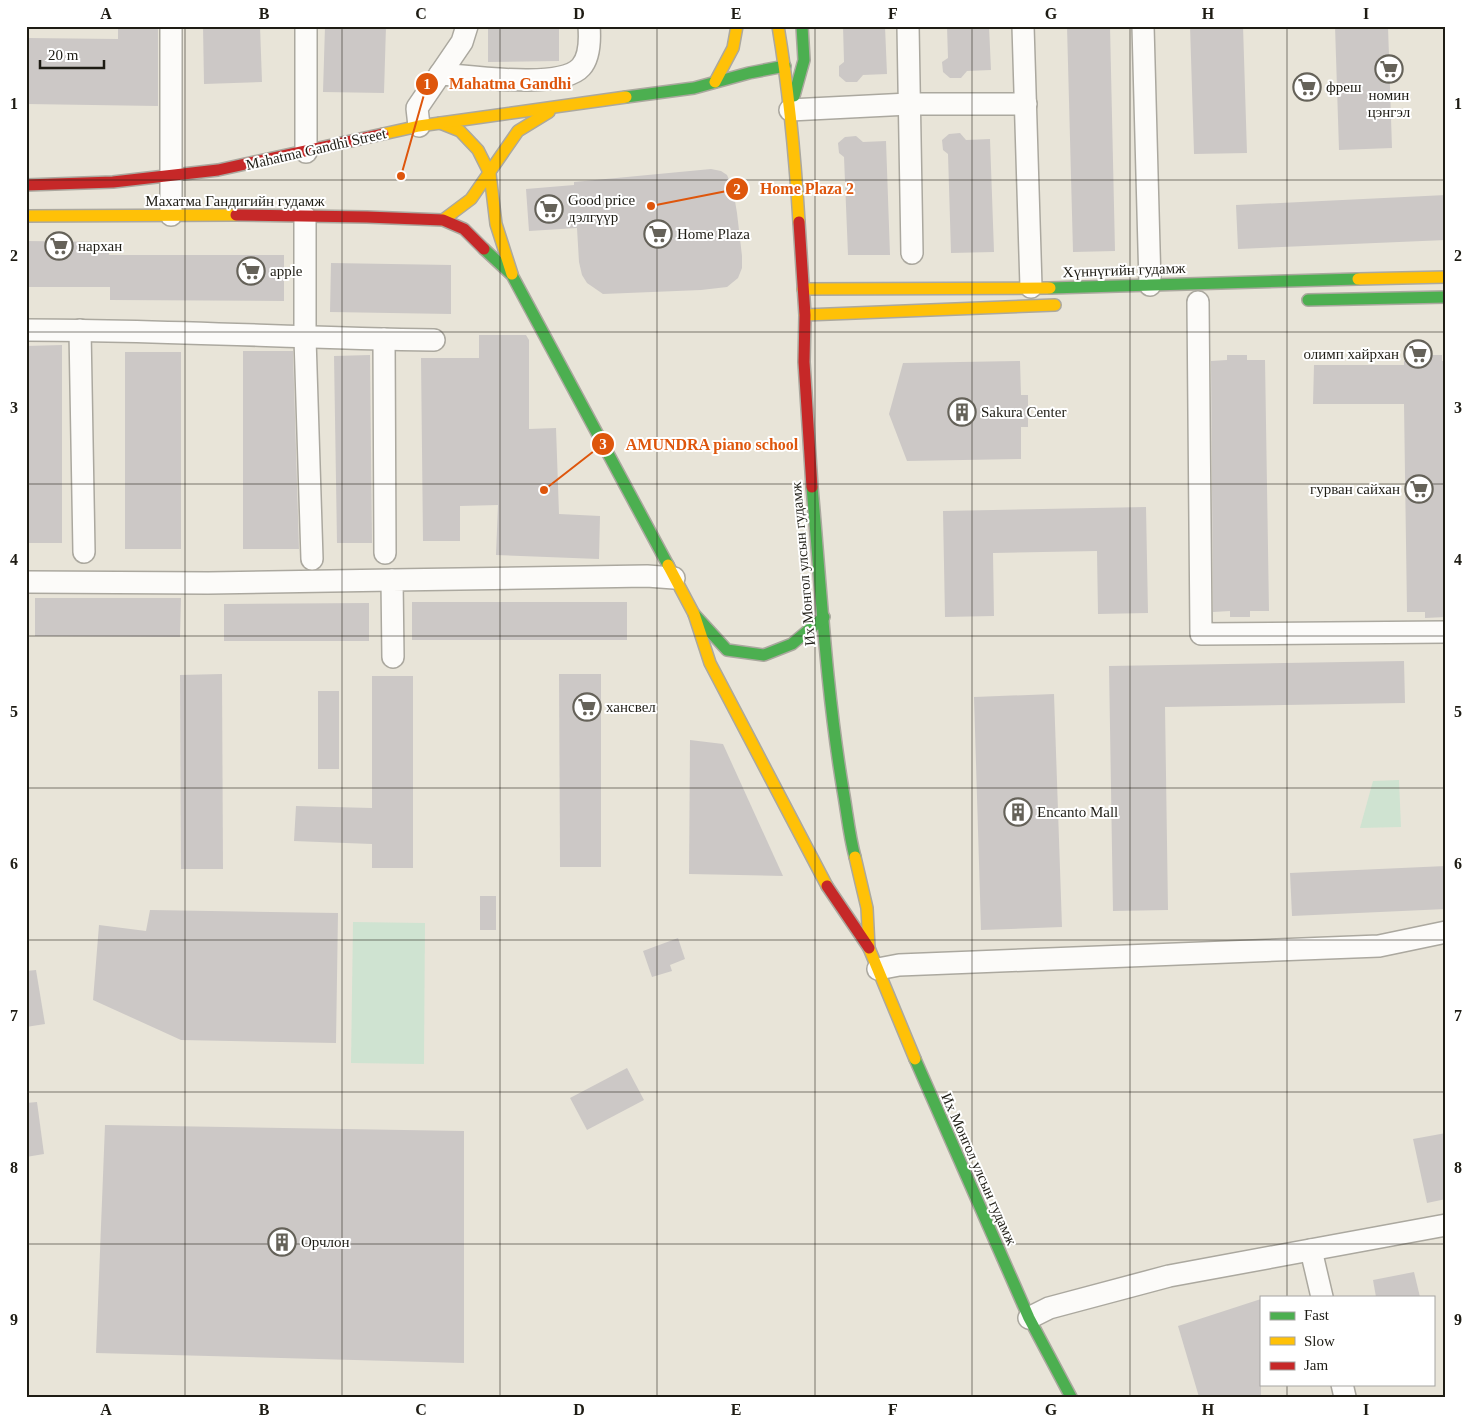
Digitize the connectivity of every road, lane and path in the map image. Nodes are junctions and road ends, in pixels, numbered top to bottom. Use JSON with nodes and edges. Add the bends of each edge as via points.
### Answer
{"nodes":[{"id":1,"x":171,"y":26,"type":"edge"},
{"id":2,"x":306,"y":26,"type":"edge"},
{"id":3,"x":467,"y":26,"type":"edge"},
{"id":4,"x":589,"y":26,"type":"edge"},
{"id":5,"x":736,"y":26,"type":"edge"},
{"id":6,"x":778,"y":26,"type":"edge"},
{"id":7,"x":802,"y":26,"type":"edge"},
{"id":8,"x":908,"y":26,"type":"edge"},
{"id":9,"x":1023,"y":26,"type":"edge"},
{"id":10,"x":1143,"y":26,"type":"edge"},
{"id":11,"x":786,"y":66,"type":"junction"},
{"id":12,"x":440,"y":74,"type":"junction"},
{"id":13,"x":715,"y":82,"type":"junction"},
{"id":14,"x":909,"y":104,"type":"junction"},
{"id":15,"x":1026,"y":104,"type":"junction"},
{"id":16,"x":556,"y":108,"type":"junction"},
{"id":17,"x":790,"y":110,"type":"junction"},
{"id":18,"x":440,"y":123,"type":"junction"},
{"id":19,"x":419,"y":126,"type":"junction"},
{"id":20,"x":306,"y":152,"type":"junction"},
{"id":21,"x":490,"y":174,"type":"junction"},
{"id":22,"x":171,"y":176,"type":"junction"},
{"id":23,"x":26,"y":185,"type":"edge"},
{"id":24,"x":171,"y":215,"type":"junction"},
{"id":25,"x":26,"y":216,"type":"edge"},
{"id":26,"x":305,"y":217,"type":"junction"},
{"id":27,"x":443,"y":220,"type":"junction"},
{"id":28,"x":912,"y":253,"type":"dead end"},
{"id":29,"x":512,"y":275,"type":"junction"},
{"id":30,"x":1446,"y":277,"type":"edge"},
{"id":31,"x":1150,"y":284,"type":"junction"},
{"id":32,"x":1032,"y":288,"type":"junction"},
{"id":33,"x":803,"y":289,"type":"junction"},
{"id":34,"x":1446,"y":297,"type":"edge"},
{"id":35,"x":1294,"y":300,"type":"dead end"},
{"id":36,"x":1199,"y":301,"type":"dead end"},
{"id":37,"x":1063,"y":305,"type":"dead end"},
{"id":38,"x":805,"y":315,"type":"junction"},
{"id":39,"x":26,"y":330,"type":"edge"},
{"id":40,"x":80,"y":330,"type":"junction"},
{"id":41,"x":305,"y":338,"type":"junction"},
{"id":42,"x":384,"y":339,"type":"junction"},
{"id":43,"x":434,"y":340,"type":"dead end"},
{"id":44,"x":84,"y":552,"type":"dead end"},
{"id":45,"x":385,"y":553,"type":"dead end"},
{"id":46,"x":312,"y":560,"type":"dead end"},
{"id":47,"x":674,"y":578,"type":"junction"},
{"id":48,"x":392,"y":580,"type":"junction"},
{"id":49,"x":26,"y":582,"type":"edge"},
{"id":50,"x":694,"y":614,"type":"junction"},
{"id":51,"x":824,"y":617,"type":"junction"},
{"id":52,"x":1446,"y":632,"type":"edge"},
{"id":53,"x":393,"y":657,"type":"dead end"},
{"id":54,"x":1446,"y":932,"type":"edge"},
{"id":55,"x":869,"y":948,"type":"junction"},
{"id":56,"x":878,"y":969,"type":"junction"},
{"id":57,"x":1446,"y":1225,"type":"edge"},
{"id":58,"x":1311,"y":1250,"type":"junction"},
{"id":59,"x":1322,"y":1296,"type":"edge"},
{"id":60,"x":1029,"y":1318,"type":"junction"},
{"id":61,"x":1072,"y":1397,"type":"edge"}],
"edges":[{"from":1,"to":22,"type":"street"},
{"from":2,"to":20,"type":"street"},
{"from":3,"to":12,"type":"street","via":[[462,42]]},
{"from":4,"to":12,"type":"street","via":[[590,43],[581,67],[567,77],[532,81]]},
{"from":5,"to":13,"type":"main road","via":[[733,48]]},
{"from":6,"to":11,"type":"main road","name":"Их Монгол улсын гудамж"},
{"from":7,"to":17,"type":"main road","via":[[804,60]]},
{"from":8,"to":14,"type":"street"},
{"from":9,"to":15,"type":"street"},
{"from":10,"to":31,"type":"street"},
{"from":11,"to":13,"type":"main road","name":"Mahatma Gandhi Street"},
{"from":11,"to":17,"type":"main road","name":"Их Монгол улсын гудамж"},
{"from":12,"to":19,"type":"street","via":[[417,108]]},
{"from":13,"to":16,"type":"main road","name":"Mahatma Gandhi Street","via":[[694,88]]},
{"from":14,"to":15,"type":"street"},
{"from":14,"to":17,"type":"street"},
{"from":14,"to":28,"type":"street"},
{"from":15,"to":32,"type":"street"},
{"from":16,"to":18,"type":"main road","name":"Mahatma Gandhi Street"},
{"from":16,"to":21,"type":"main road","via":[[518,131]]},
{"from":17,"to":33,"type":"main road","name":"Их Монгол улсын гудамж"},
{"from":18,"to":19,"type":"main road","name":"Mahatma Gandhi Street"},
{"from":18,"to":21,"type":"main road","via":[[460,131],[478,150]]},
{"from":19,"to":20,"type":"main road","name":"Mahatma Gandhi Street"},
{"from":20,"to":22,"type":"main road","name":"Mahatma Gandhi Street"},
{"from":21,"to":27,"type":"main road","via":[[471,199]]},
{"from":21,"to":29,"type":"main road","via":[[496,224]]},
{"from":22,"to":23,"type":"main road","name":"Mahatma Gandhi Street","via":[[90,184]]},
{"from":22,"to":24,"type":"street"},
{"from":24,"to":25,"type":"main road","name":"Махатма Гандигийн гудамж"},
{"from":24,"to":26,"type":"main road","name":"Махатма Гандигийн гудамж"},
{"from":26,"to":27,"type":"main road","name":"Махатма Гандигийн гудамж"},
{"from":26,"to":41,"type":"street"},
{"from":27,"to":29,"type":"main road","via":[[464,230]]},
{"from":29,"to":47,"type":"main road"},
{"from":30,"to":31,"type":"main road","name":"Хүннүгийн гудамж"},
{"from":31,"to":32,"type":"main road","name":"Хүннүгийн гудамж"},
{"from":32,"to":33,"type":"main road","name":"Хүннүгийн гудамж"},
{"from":33,"to":38,"type":"main road","name":"Их Монгол улсын гудамж"},
{"from":34,"to":35,"type":"main road"},
{"from":36,"to":52,"type":"street","via":[[1201,634]]},
{"from":37,"to":38,"type":"main road"},
{"from":38,"to":51,"type":"main road","name":"Их Монгол улсын гудамж","via":[[804,362],[811,478]]},
{"from":39,"to":40,"type":"street"},
{"from":40,"to":41,"type":"street"},
{"from":40,"to":44,"type":"street"},
{"from":41,"to":42,"type":"street"},
{"from":41,"to":46,"type":"street"},
{"from":42,"to":43,"type":"street"},
{"from":42,"to":45,"type":"street"},
{"from":47,"to":48,"type":"street"},
{"from":47,"to":50,"type":"main road"},
{"from":48,"to":49,"type":"street"},
{"from":48,"to":53,"type":"street"},
{"from":50,"to":51,"type":"main road","via":[[727,650],[764,655],[792,644]]},
{"from":50,"to":55,"type":"main road","name":"Их Монгол улсын гудамж","via":[[710,663],[829,891]]},
{"from":51,"to":55,"type":"main road","name":"Их Монгол улсын гудамж","via":[[835,741],[853,850],[867,908]]},
{"from":54,"to":56,"type":"street","via":[[1379,946],[899,964]]},
{"from":55,"to":56,"type":"main road","name":"Их Монгол улсын гудамж"},
{"from":56,"to":60,"type":"main road","name":"Их Монгол улсын гудамж"},
{"from":57,"to":58,"type":"street"},
{"from":58,"to":59,"type":"street"},
{"from":58,"to":60,"type":"street","via":[[1169,1276],[1048,1308]]},
{"from":60,"to":61,"type":"main road","name":"Их Монгол улсын гудамж"}]}
